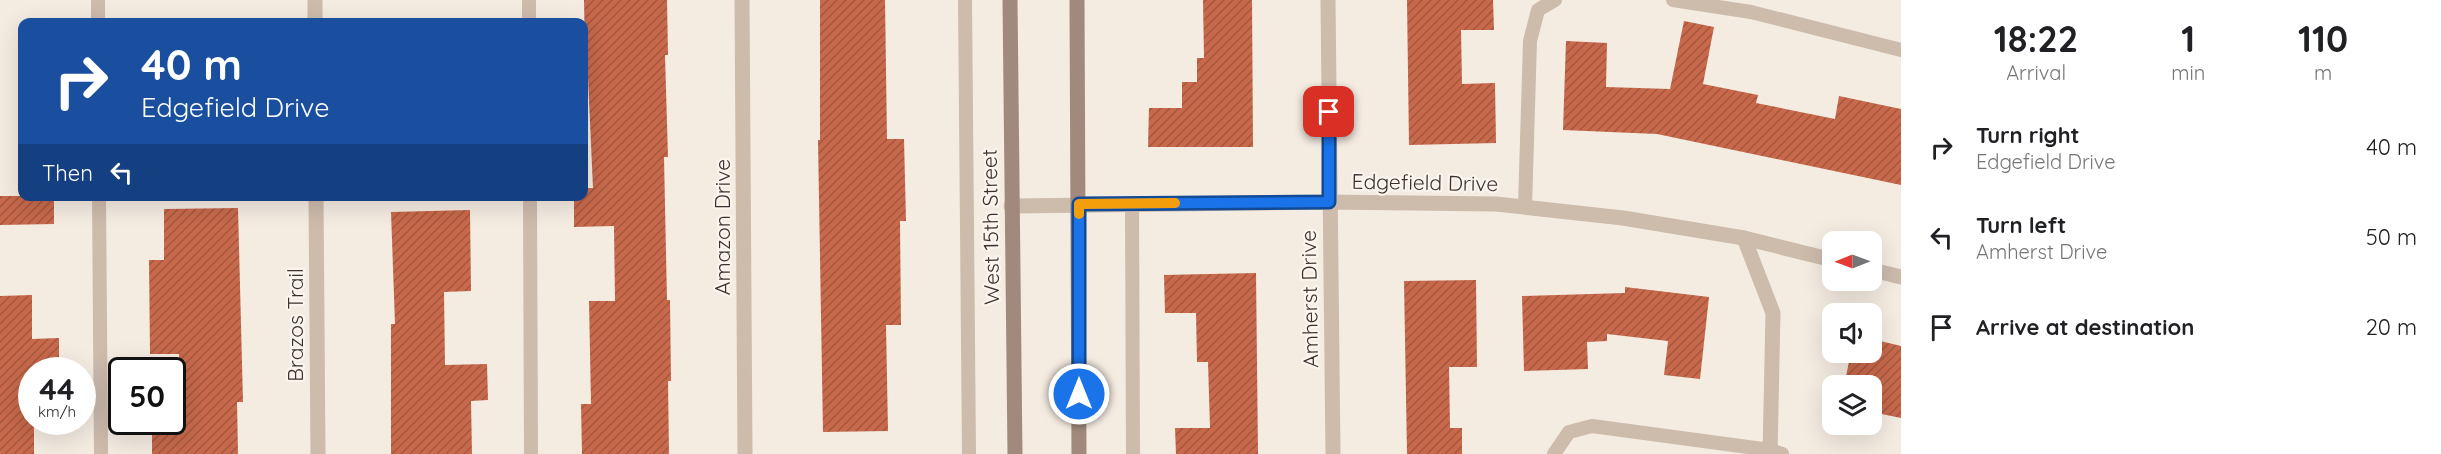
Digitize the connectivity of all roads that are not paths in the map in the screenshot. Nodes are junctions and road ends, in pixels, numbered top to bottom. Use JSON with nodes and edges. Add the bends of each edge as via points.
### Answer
{"nodes":[{"id":1,"x":98,"y":0,"type":"edge"},
{"id":2,"x":315,"y":0,"type":"edge"},
{"id":3,"x":529,"y":0,"type":"edge"},
{"id":4,"x":742,"y":0,"type":"edge"},
{"id":5,"x":965,"y":0,"type":"edge"},
{"id":6,"x":1010,"y":0,"type":"edge"},
{"id":7,"x":1077,"y":0,"type":"edge"},
{"id":8,"x":1328,"y":0,"type":"edge"},
{"id":9,"x":1555,"y":0,"type":"edge"},
{"id":10,"x":1673,"y":0,"type":"edge"},
{"id":11,"x":98,"y":18,"type":"edge"},
{"id":12,"x":315,"y":18,"type":"edge"},
{"id":13,"x":529,"y":18,"type":"edge"},
{"id":14,"x":1901,"y":50,"type":"edge"},
{"id":15,"x":99,"y":201,"type":"edge"},
{"id":16,"x":316,"y":201,"type":"edge"},
{"id":17,"x":530,"y":201,"type":"edge"},
{"id":18,"x":1329,"y":202,"type":"junction"},
{"id":19,"x":1079,"y":204,"type":"junction"},
{"id":20,"x":1132,"y":204,"type":"junction"},
{"id":21,"x":1011,"y":206,"type":"junction"},
{"id":22,"x":1525,"y":207,"type":"junction"},
{"id":23,"x":1744,"y":238,"type":"junction"},
{"id":24,"x":1822,"y":257,"type":"edge"},
{"id":25,"x":1882,"y":272,"type":"edge"},
{"id":26,"x":1901,"y":277,"type":"edge"},
{"id":27,"x":1774,"y":453,"type":"edge"},
{"id":28,"x":101,"y":454,"type":"edge"},
{"id":29,"x":318,"y":454,"type":"edge"},
{"id":30,"x":531,"y":454,"type":"edge"},
{"id":31,"x":745,"y":454,"type":"edge"},
{"id":32,"x":969,"y":454,"type":"edge"},
{"id":33,"x":1015,"y":454,"type":"edge"},
{"id":34,"x":1079,"y":454,"type":"edge"},
{"id":35,"x":1133,"y":454,"type":"edge"},
{"id":36,"x":1333,"y":454,"type":"edge"},
{"id":37,"x":1554,"y":454,"type":"edge"}],
"edges":[{"from":1,"to":11,"type":"lane"},
{"from":2,"to":12,"type":"street"},
{"from":3,"to":13,"type":"lane"},
{"from":4,"to":31,"type":"street","name":"Amazon Drive"},
{"from":5,"to":32,"type":"lane"},
{"from":6,"to":21,"type":"main road","name":"West 15th Street"},
{"from":7,"to":19,"type":"main road"},
{"from":8,"to":18,"type":"street","name":"Amherst Drive"},
{"from":9,"to":22,"type":"lane","via":[[1538,10],[1530,41]]},
{"from":10,"to":14,"type":"lane","via":[[1751,12]]},
{"from":15,"to":28,"type":"lane"},
{"from":16,"to":29,"type":"street","name":"Brazos Trail"},
{"from":17,"to":30,"type":"lane"},
{"from":18,"to":20,"type":"street","name":"Edgefield Drive"},
{"from":18,"to":22,"type":"street","name":"Edgefield Drive"},
{"from":18,"to":36,"type":"street","name":"Amherst Drive"},
{"from":19,"to":20,"type":"street","name":"Edgefield Drive"},
{"from":19,"to":21,"type":"street","name":"Edgefield Drive"},
{"from":19,"to":34,"type":"main road"},
{"from":20,"to":35,"type":"lane"},
{"from":21,"to":33,"type":"main road","name":"West 15th Street"},
{"from":22,"to":23,"type":"street","name":"Edgefield Drive"},
{"from":23,"to":24,"type":"street","name":"Edgefield Drive"},
{"from":23,"to":27,"type":"street","via":[[1773,313]]},
{"from":25,"to":26,"type":"street"},
{"from":27,"to":37,"type":"lane","via":[[1592,426],[1569,432]]}]}
